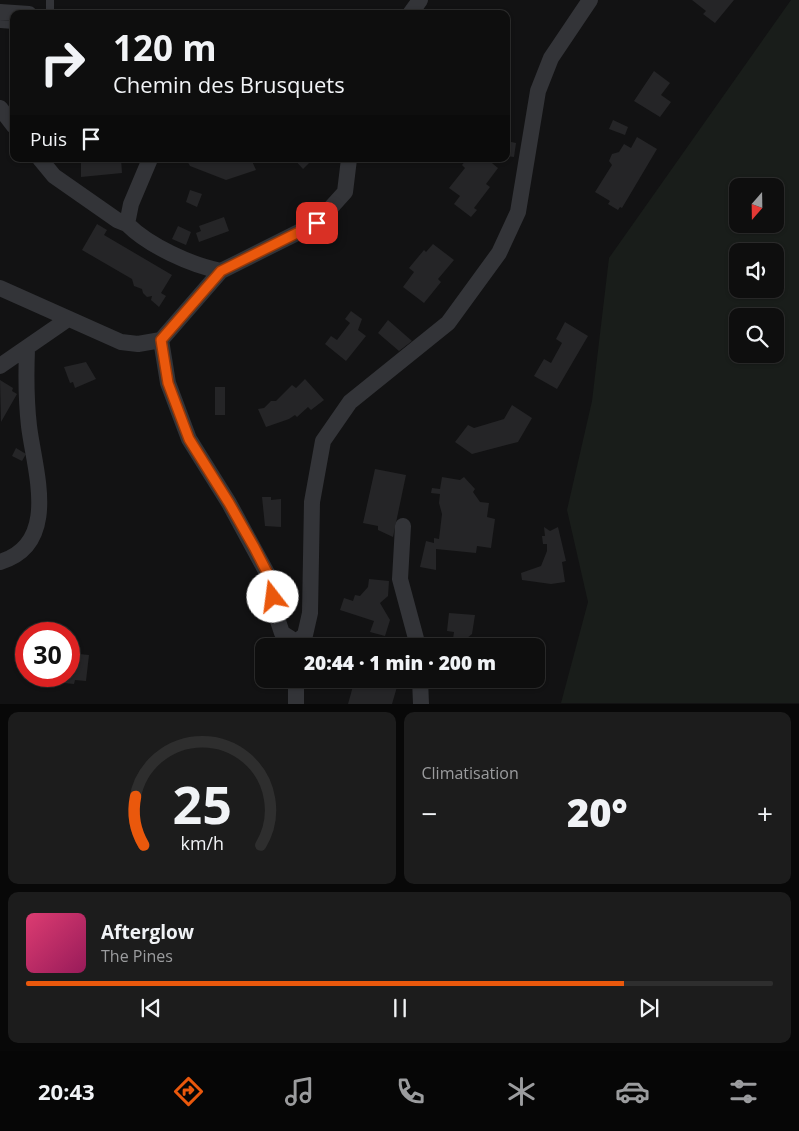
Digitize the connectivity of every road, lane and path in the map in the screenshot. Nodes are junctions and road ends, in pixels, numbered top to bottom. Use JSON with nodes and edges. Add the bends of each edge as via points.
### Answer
{"nodes":[{"id":1,"x":590,"y":0,"type":"edge"},
{"id":2,"x":0,"y":108,"type":"edge"},
{"id":3,"x":10,"y":121,"type":"edge"},
{"id":4,"x":42,"y":162,"type":"edge"},
{"id":5,"x":149,"y":162,"type":"edge"},
{"id":6,"x":349,"y":162,"type":"edge"},
{"id":7,"x":128,"y":224,"type":"junction"},
{"id":8,"x":221,"y":271,"type":"junction"},
{"id":9,"x":0,"y":288,"type":"edge"},
{"id":10,"x":68,"y":319,"type":"junction"},
{"id":11,"x":161,"y":340,"type":"junction"},
{"id":12,"x":27,"y":349,"type":"junction"},
{"id":13,"x":0,"y":366,"type":"edge"},
{"id":14,"x":403,"y":526,"type":"dead end"},
{"id":15,"x":0,"y":562,"type":"edge"},
{"id":16,"x":288,"y":638,"type":"edge"},
{"id":17,"x":302,"y":638,"type":"edge"},
{"id":18,"x":416,"y":638,"type":"edge"},
{"id":19,"x":296,"y":688,"type":"edge"},
{"id":20,"x":420,"y":688,"type":"edge"},
{"id":21,"x":296,"y":704,"type":"edge"},
{"id":22,"x":421,"y":704,"type":"edge"}],
"edges":[{"from":1,"to":17,"type":"street","via":[[551,58],[538,91],[518,212],[499,253],[448,323],[350,402],[323,441],[312,502],[310,613]]},
{"from":2,"to":3,"type":"street"},
{"from":4,"to":7,"type":"street","via":[[54,176]]},
{"from":5,"to":7,"type":"street","via":[[131,204]]},
{"from":6,"to":8,"type":"street","via":[[345,192],[317,223]]},
{"from":7,"to":8,"type":"street","via":[[138,234],[200,267]]},
{"from":8,"to":11,"type":"street"},
{"from":9,"to":10,"type":"street"},
{"from":10,"to":11,"type":"street","via":[[122,342],[138,344]]},
{"from":10,"to":12,"type":"street"},
{"from":11,"to":16,"type":"street","via":[[168,383],[189,439],[229,503],[273,584],[274,609],[282,633]]},
{"from":12,"to":13,"type":"street"},
{"from":12,"to":15,"type":"street","via":[[29,427],[40,511],[28,541],[17,554]]},
{"from":14,"to":18,"type":"street","via":[[400,579]]},
{"from":19,"to":21,"type":"street"},
{"from":20,"to":22,"type":"street"}]}
